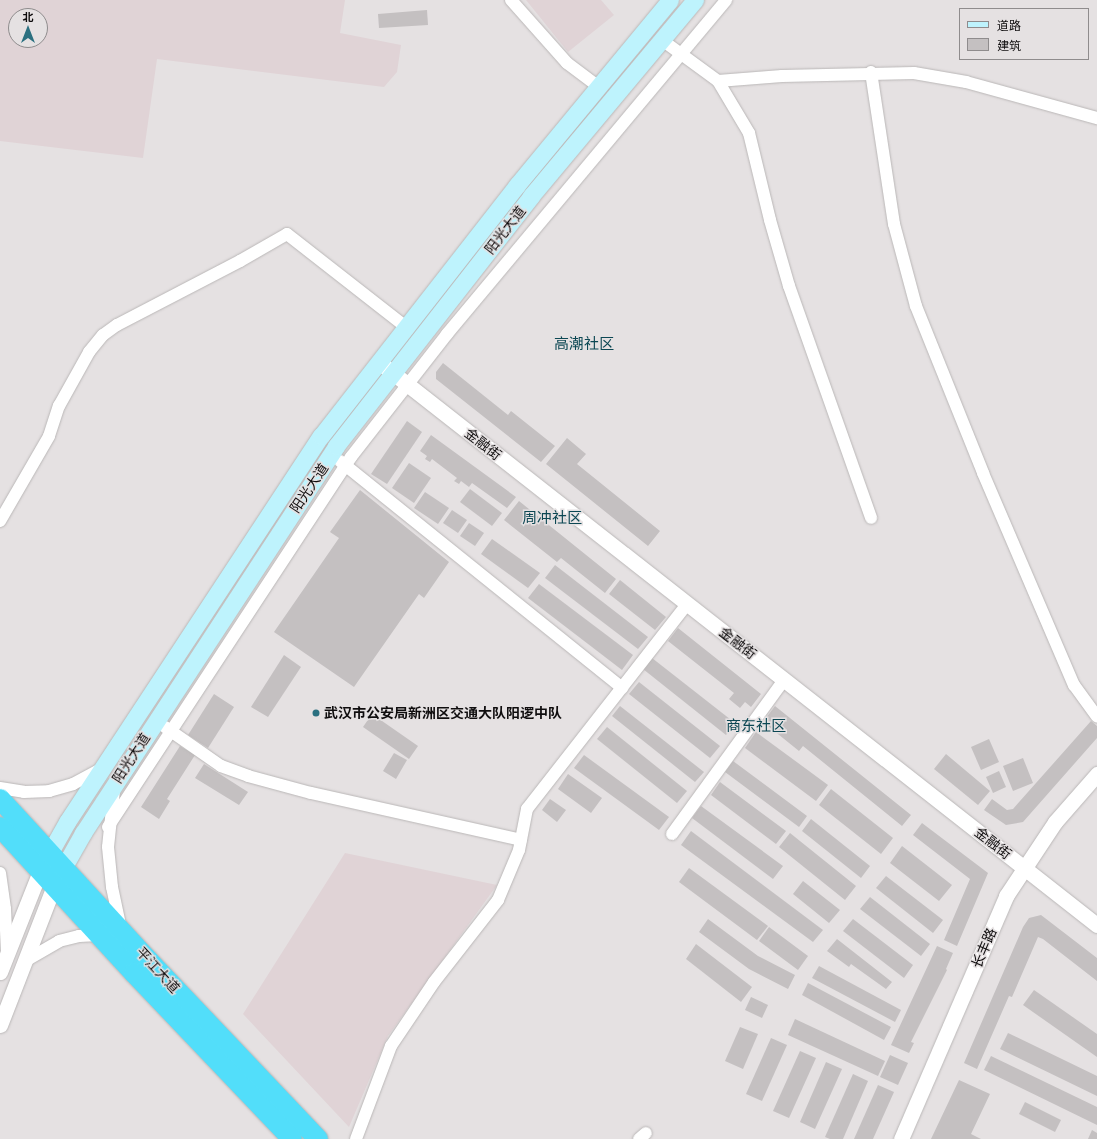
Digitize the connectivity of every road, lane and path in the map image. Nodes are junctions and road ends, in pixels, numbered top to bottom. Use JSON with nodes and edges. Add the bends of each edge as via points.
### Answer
{"nodes":[{"id":1,"x":511,"y":0,"type":"edge"},
{"id":2,"x":670,"y":0,"type":"edge"},
{"id":3,"x":695,"y":0,"type":"edge"},
{"id":4,"x":726,"y":0,"type":"edge"},
{"id":5,"x":662,"y":40,"type":"junction"},
{"id":6,"x":681,"y":55,"type":"junction"},
{"id":7,"x":871,"y":72,"type":"junction"},
{"id":8,"x":718,"y":81,"type":"junction"},
{"id":9,"x":599,"y":87,"type":"junction"},
{"id":10,"x":1097,"y":118,"type":"edge"},
{"id":11,"x":406,"y":327,"type":"junction"},
{"id":12,"x":378,"y":362,"type":"junction"},
{"id":13,"x":393,"y":373,"type":"junction"},
{"id":14,"x":407,"y":385,"type":"junction"},
{"id":15,"x":331,"y":454,"type":"junction"},
{"id":16,"x":345,"y":466,"type":"junction"},
{"id":17,"x":871,"y":518,"type":"dead end"},
{"id":18,"x":0,"y":521,"type":"edge"},
{"id":19,"x":687,"y":604,"type":"junction"},
{"id":20,"x":784,"y":680,"type":"junction"},
{"id":21,"x":622,"y":688,"type":"junction"},
{"id":22,"x":1097,"y":717,"type":"edge"},
{"id":23,"x":156,"y":721,"type":"junction"},
{"id":24,"x":170,"y":731,"type":"junction"},
{"id":25,"x":104,"y":766,"type":"junction"},
{"id":26,"x":1097,"y":774,"type":"edge"},
{"id":27,"x":114,"y":784,"type":"junction"},
{"id":28,"x":0,"y":788,"type":"edge"},
{"id":29,"x":0,"y":799,"type":"edge"},
{"id":30,"x":0,"y":827,"type":"edge"},
{"id":31,"x":108,"y":827,"type":"junction"},
{"id":32,"x":672,"y":834,"type":"dead end"},
{"id":33,"x":521,"y":840,"type":"junction"},
{"id":34,"x":49,"y":853,"type":"junction"},
{"id":35,"x":63,"y":868,"type":"junction"},
{"id":36,"x":1024,"y":868,"type":"junction"},
{"id":37,"x":40,"y":871,"type":"junction"},
{"id":38,"x":0,"y":873,"type":"edge"},
{"id":39,"x":54,"y":886,"type":"junction"},
{"id":40,"x":1097,"y":925,"type":"edge"},
{"id":41,"x":121,"y":931,"type":"junction"},
{"id":42,"x":99,"y":935,"type":"junction"},
{"id":43,"x":7,"y":955,"type":"junction"},
{"id":44,"x":24,"y":961,"type":"junction"},
{"id":45,"x":0,"y":972,"type":"edge"},
{"id":46,"x":0,"y":1025,"type":"edge"},
{"id":47,"x":292,"y":1139,"type":"edge"},
{"id":48,"x":318,"y":1139,"type":"edge"},
{"id":49,"x":356,"y":1139,"type":"edge"},
{"id":50,"x":901,"y":1139,"type":"edge"}],
"edges":[{"from":1,"to":9,"type":"street","via":[[567,63]]},
{"from":2,"to":9,"type":"main road","name":"阳光大道"},
{"from":3,"to":5,"type":"main road","name":"阳光大道"},
{"from":4,"to":6,"type":"street"},
{"from":5,"to":6,"type":"street"},
{"from":5,"to":13,"type":"main road","name":"阳光大道","via":[[531,196]]},
{"from":6,"to":8,"type":"street"},
{"from":6,"to":14,"type":"street"},
{"from":7,"to":8,"type":"street"},
{"from":7,"to":10,"type":"street","via":[[937,76]]},
{"from":7,"to":22,"type":"street","via":[[894,224],[916,306],[983,473],[1074,685]]},
{"from":8,"to":17,"type":"street","via":[[749,133],[789,286]]},
{"from":9,"to":11,"type":"main road","name":"阳光大道","via":[[517,185]]},
{"from":11,"to":12,"type":"main road","name":"阳光大道"},
{"from":11,"to":18,"type":"street","via":[[287,234],[117,325],[103,335],[86,358],[59,406],[49,436]]},
{"from":12,"to":13,"type":"street","name":"金融街"},
{"from":12,"to":25,"type":"main road","name":"阳光大道","via":[[321,436]]},
{"from":13,"to":14,"type":"street","name":"金融街"},
{"from":13,"to":15,"type":"main road","name":"阳光大道"},
{"from":14,"to":16,"type":"street"},
{"from":14,"to":19,"type":"street","name":"金融街"},
{"from":15,"to":16,"type":"street"},
{"from":15,"to":23,"type":"main road","name":"阳光大道"},
{"from":16,"to":21,"type":"street"},
{"from":16,"to":24,"type":"street"},
{"from":19,"to":20,"type":"street","name":"金融街"},
{"from":19,"to":21,"type":"street"},
{"from":20,"to":32,"type":"street"},
{"from":20,"to":36,"type":"street","name":"金融街"},
{"from":21,"to":33,"type":"street","via":[[527,809]]},
{"from":23,"to":24,"type":"street"},
{"from":23,"to":27,"type":"main road","name":"阳光大道"},
{"from":24,"to":31,"type":"street"},
{"from":24,"to":33,"type":"street","via":[[221,766],[248,776],[311,793]]},
{"from":25,"to":28,"type":"street","via":[[84,779],[61,788],[36,792]]},
{"from":25,"to":34,"type":"main road","name":"阳光大道"},
{"from":26,"to":36,"type":"street","name":"长丰路","via":[[1055,822]]},
{"from":27,"to":31,"type":"street"},
{"from":27,"to":35,"type":"main road","name":"阳光大道"},
{"from":29,"to":34,"type":"highway","name":"平江大道"},
{"from":30,"to":37,"type":"highway","name":"平江大道"},
{"from":31,"to":41,"type":"street","via":[[110,874]]},
{"from":33,"to":49,"type":"street","via":[[498,900],[434,982],[391,1046]]},
{"from":34,"to":35,"type":"highway","name":"平江大道"},
{"from":34,"to":37,"type":"main road","name":"阳光大道"},
{"from":35,"to":39,"type":"main road","name":"阳光大道"},
{"from":35,"to":41,"type":"highway","name":"平江大道"},
{"from":36,"to":40,"type":"street","name":"金融街"},
{"from":36,"to":50,"type":"street","name":"长丰路","via":[[1006,896]]},
{"from":37,"to":39,"type":"highway","name":"平江大道"},
{"from":37,"to":43,"type":"street","name":"阳光大道"},
{"from":38,"to":43,"type":"street"},
{"from":39,"to":42,"type":"highway","name":"平江大道"},
{"from":39,"to":44,"type":"street","name":"阳光大道"},
{"from":41,"to":48,"type":"highway","name":"平江大道"},
{"from":42,"to":44,"type":"street","via":[[59,941]]},
{"from":42,"to":47,"type":"highway","name":"平江大道"},
{"from":43,"to":45,"type":"street","name":"阳光大道"},
{"from":44,"to":46,"type":"street","name":"阳光大道"}]}
